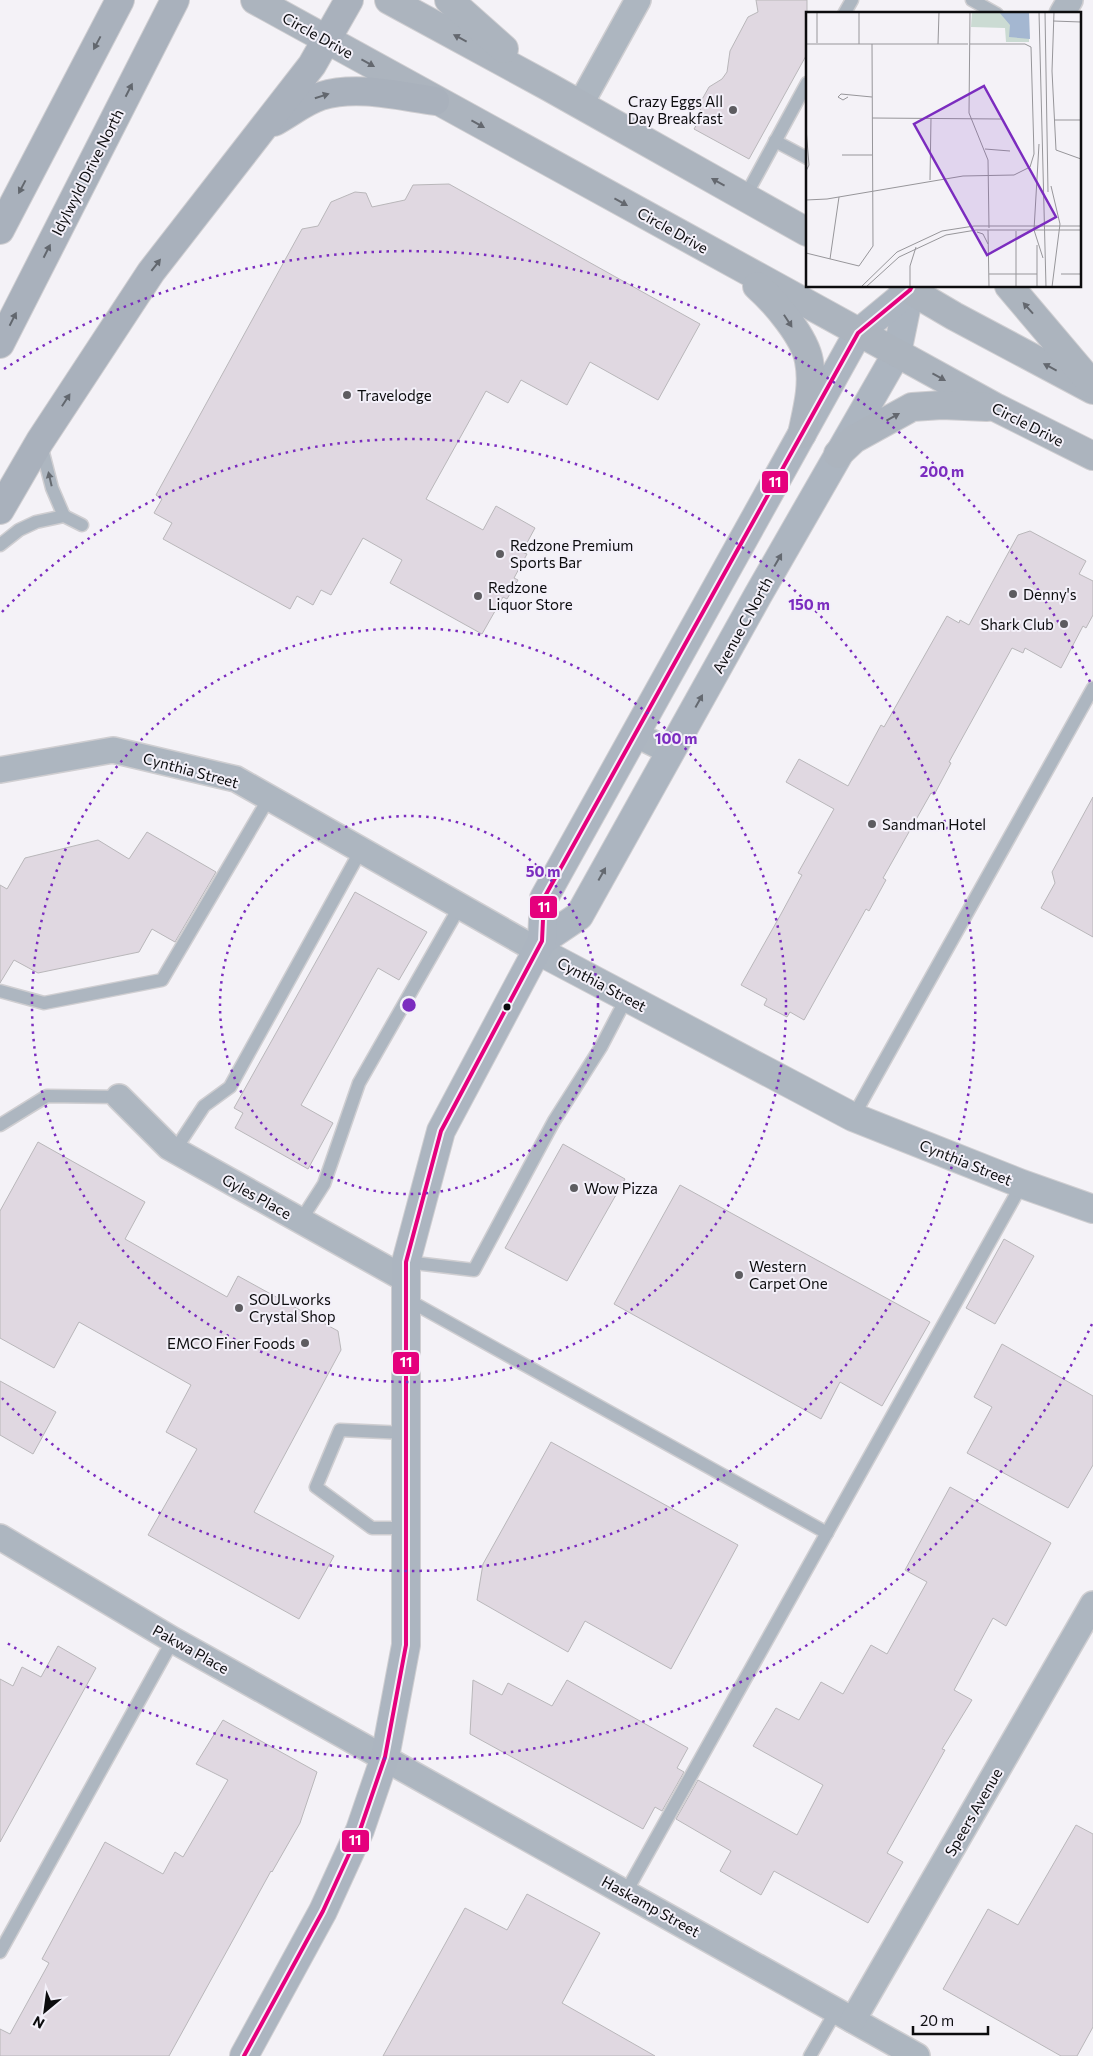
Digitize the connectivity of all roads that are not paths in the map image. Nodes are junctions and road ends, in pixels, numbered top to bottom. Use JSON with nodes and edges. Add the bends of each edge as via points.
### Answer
{"nodes":[{"id":1,"x":120,"y":0,"type":"edge"},
{"id":2,"x":175,"y":0,"type":"edge"},
{"id":3,"x":349,"y":0,"type":"edge"},
{"id":4,"x":389,"y":0,"type":"edge"},
{"id":5,"x":449,"y":0,"type":"edge"},
{"id":6,"x":638,"y":0,"type":"edge"},
{"id":7,"x":852,"y":0,"type":"edge"},
{"id":8,"x":972,"y":0,"type":"edge"},
{"id":9,"x":1070,"y":0,"type":"edge"},
{"id":10,"x":259,"y":2,"type":"edge"},
{"id":11,"x":845,"y":12,"type":"edge"},
{"id":12,"x":993,"y":12,"type":"edge"},
{"id":13,"x":1063,"y":12,"type":"edge"},
{"id":14,"x":326,"y":39,"type":"junction"},
{"id":15,"x":806,"y":85,"type":"edge"},
{"id":16,"x":549,"y":87,"type":"junction"},
{"id":17,"x":435,"y":100,"type":"junction"},
{"id":18,"x":580,"y":105,"type":"junction"},
{"id":19,"x":264,"y":128,"type":"junction"},
{"id":20,"x":775,"y":141,"type":"junction"},
{"id":21,"x":806,"y":157,"type":"edge"},
{"id":22,"x":745,"y":197,"type":"junction"},
{"id":23,"x":0,"y":230,"type":"edge"},
{"id":24,"x":806,"y":231,"type":"edge"},
{"id":25,"x":730,"y":261,"type":"junction"},
{"id":26,"x":908,"y":288,"type":"edge"},
{"id":27,"x":1011,"y":288,"type":"edge"},
{"id":28,"x":858,"y":333,"type":"junction"},
{"id":29,"x":0,"y":344,"type":"edge"},
{"id":30,"x":897,"y":353,"type":"junction"},
{"id":31,"x":1093,"y":385,"type":"edge"},
{"id":32,"x":1093,"y":390,"type":"edge"},
{"id":33,"x":995,"y":407,"type":"junction"},
{"id":34,"x":802,"y":434,"type":"junction"},
{"id":35,"x":40,"y":441,"type":"junction"},
{"id":36,"x":838,"y":454,"type":"junction"},
{"id":37,"x":1093,"y":456,"type":"edge"},
{"id":38,"x":0,"y":510,"type":"edge"},
{"id":39,"x":64,"y":516,"type":"junction"},
{"id":40,"x":82,"y":525,"type":"dead end"},
{"id":41,"x":0,"y":544,"type":"edge"},
{"id":42,"x":1093,"y":688,"type":"edge"},
{"id":43,"x":635,"y":734,"type":"junction"},
{"id":44,"x":671,"y":752,"type":"junction"},
{"id":45,"x":0,"y":770,"type":"edge"},
{"id":46,"x":269,"y":798,"type":"junction"},
{"id":47,"x":362,"y":850,"type":"junction"},
{"id":48,"x":460,"y":906,"type":"junction"},
{"id":49,"x":540,"y":945,"type":"junction"},
{"id":50,"x":0,"y":991,"type":"edge"},
{"id":51,"x":626,"y":997,"type":"junction"},
{"id":52,"x":120,"y":1097,"type":"joint"},
{"id":53,"x":853,"y":1117,"type":"junction"},
{"id":54,"x":0,"y":1125,"type":"edge"},
{"id":55,"x":175,"y":1150,"type":"junction"},
{"id":56,"x":1022,"y":1184,"type":"junction"},
{"id":57,"x":1093,"y":1210,"type":"edge"},
{"id":58,"x":301,"y":1220,"type":"junction"},
{"id":59,"x":407,"y":1281,"type":"junction"},
{"id":60,"x":406,"y":1433,"type":"junction"},
{"id":61,"x":407,"y":1528,"type":"junction"},
{"id":62,"x":827,"y":1533,"type":"junction"},
{"id":63,"x":0,"y":1537,"type":"edge"},
{"id":64,"x":1093,"y":1604,"type":"edge"},
{"id":65,"x":173,"y":1640,"type":"junction"},
{"id":66,"x":385,"y":1757,"type":"junction"},
{"id":67,"x":626,"y":1892,"type":"junction"},
{"id":68,"x":0,"y":1952,"type":"edge"},
{"id":69,"x":844,"y":2015,"type":"junction"},
{"id":70,"x":244,"y":2056,"type":"edge"},
{"id":71,"x":810,"y":2056,"type":"edge"},
{"id":72,"x":917,"y":2056,"type":"edge"}],
"edges":[{"from":1,"to":23,"type":"highway","one_way":true},
{"from":29,"to":2,"type":"highway","name":"Idylwyld Drive North","one_way":true},
{"from":3,"to":14,"type":"highway"},
{"from":16,"to":4,"type":"highway","one_way":true},
{"from":5,"to":16,"type":"highway"},
{"from":6,"to":18,"type":"street"},
{"from":7,"to":11,"type":"lane"},
{"from":8,"to":12,"type":"lane"},
{"from":9,"to":13,"type":"street"},
{"from":10,"to":14,"type":"highway","name":"Circle Drive"},
{"from":14,"to":17,"type":"highway","name":"Circle Drive","one_way":true},
{"from":14,"to":19,"type":"highway","via":[[312,64]]},
{"from":15,"to":20,"type":"lane"},
{"from":16,"to":18,"type":"highway"},
{"from":19,"to":17,"type":"highway","one_way":true,"via":[[319,96],[332,93],[378,93]]},
{"from":17,"to":25,"type":"highway","name":"Circle Drive","one_way":true},
{"from":22,"to":18,"type":"highway","one_way":true},
{"from":35,"to":19,"type":"highway","one_way":true,"via":[[151,272]]},
{"from":20,"to":21,"type":"lane"},
{"from":20,"to":22,"type":"lane"},
{"from":22,"to":24,"type":"highway"},
{"from":25,"to":28,"type":"highway","name":"Circle Drive"},
{"from":25,"to":34,"type":"highway","one_way":true,"via":[[785,316],[809,360],[810,398]]},
{"from":26,"to":28,"type":"main road","name":"Avenue C North"},
{"from":26,"to":30,"type":"main road","name":"Avenue C North"},
{"from":32,"to":26,"type":"highway","one_way":true},
{"from":31,"to":27,"type":"highway","one_way":true},
{"from":28,"to":30,"type":"highway","name":"Circle Drive"},
{"from":28,"to":34,"type":"main road","name":"Avenue C North"},
{"from":30,"to":33,"type":"highway","name":"Circle Drive","one_way":true},
{"from":30,"to":36,"type":"main road","name":"Avenue C North"},
{"from":36,"to":33,"type":"highway","one_way":true,"via":[[854,439],[912,406]]},
{"from":33,"to":37,"type":"highway","name":"Circle Drive"},
{"from":34,"to":43,"type":"main road","name":"Avenue C North"},
{"from":35,"to":38,"type":"highway"},
{"from":39,"to":35,"type":"lane","one_way":true,"via":[[52,488]]},
{"from":44,"to":36,"type":"main road","name":"Avenue C North","one_way":true},
{"from":39,"to":40,"type":"lane"},
{"from":39,"to":41,"type":"lane","via":[[36,522]]},
{"from":42,"to":53,"type":"lane"},
{"from":43,"to":44,"type":"street"},
{"from":43,"to":49,"type":"main road","name":"Avenue C North","via":[[544,898]]},
{"from":49,"to":44,"type":"main road","name":"Avenue C North","one_way":true,"via":[[579,916]]},
{"from":45,"to":46,"type":"street","name":"Cynthia Street","via":[[113,750],[236,779]]},
{"from":46,"to":47,"type":"street","name":"Cynthia Street"},
{"from":46,"to":50,"type":"lane","via":[[162,980],[44,1003]]},
{"from":47,"to":48,"type":"street","name":"Cynthia Street"},
{"from":47,"to":55,"type":"lane","via":[[230,1087],[204,1106]]},
{"from":48,"to":49,"type":"street","name":"Cynthia Street"},
{"from":48,"to":58,"type":"lane","via":[[359,1083],[324,1184]]},
{"from":49,"to":51,"type":"street","name":"Cynthia Street"},
{"from":49,"to":59,"type":"main road","name":"Avenue C North","via":[[441,1131]]},
{"from":51,"to":53,"type":"street","name":"Cynthia Street"},
{"from":51,"to":59,"type":"lane","via":[[602,1047],[554,1120],[474,1270]]},
{"from":52,"to":54,"type":"lane","via":[[47,1096]]},
{"from":52,"to":55,"type":"street","name":"Gyles Place"},
{"from":53,"to":56,"type":"street","name":"Cynthia Street"},
{"from":55,"to":58,"type":"street","name":"Gyles Place"},
{"from":56,"to":57,"type":"street","name":"Cynthia Street"},
{"from":56,"to":62,"type":"lane"},
{"from":58,"to":59,"type":"street","name":"Gyles Place"},
{"from":59,"to":60,"type":"main road","name":"Avenue C North"},
{"from":59,"to":62,"type":"lane"},
{"from":60,"to":61,"type":"main road","name":"Avenue C North"},
{"from":60,"to":61,"type":"lane","via":[[340,1430],[316,1487],[372,1528]]},
{"from":61,"to":66,"type":"main road","name":"Avenue C North","via":[[406,1645]]},
{"from":62,"to":67,"type":"lane"},
{"from":63,"to":65,"type":"street","name":"Pakwa Place"},
{"from":64,"to":69,"type":"street","name":"Speers Avenue"},
{"from":65,"to":66,"type":"street","name":"Pakwa Place"},
{"from":65,"to":68,"type":"lane"},
{"from":66,"to":67,"type":"street","name":"Haskamp Street"},
{"from":66,"to":70,"type":"main road","name":"Avenue C North","via":[[360,1830],[323,1910]]},
{"from":67,"to":69,"type":"street","name":"Haskamp Street"},
{"from":69,"to":71,"type":"lane"},
{"from":69,"to":72,"type":"street","name":"Haskamp Street"}]}
